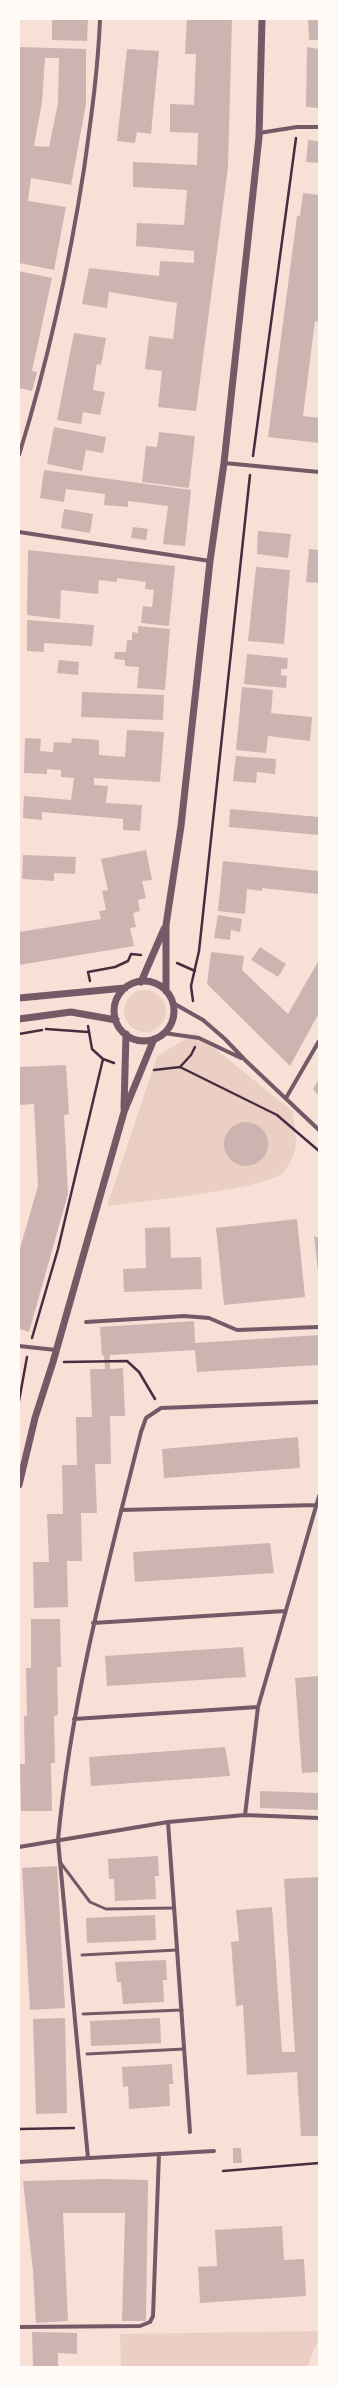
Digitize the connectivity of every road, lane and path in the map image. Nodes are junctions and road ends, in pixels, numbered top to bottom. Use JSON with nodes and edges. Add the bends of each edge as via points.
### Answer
{"nodes":[{"id":1,"x":100,"y":19,"type":"edge"},
{"id":2,"x":262,"y":19,"type":"edge"},
{"id":3,"x":297,"y":127,"type":"junction"},
{"id":4,"x":319,"y":127,"type":"edge"},
{"id":5,"x":259,"y":133,"type":"junction"},
{"id":6,"x":19,"y":455,"type":"edge"},
{"id":7,"x":224,"y":463,"type":"junction"},
{"id":8,"x":251,"y":466,"type":"junction"},
{"id":9,"x":319,"y":472,"type":"edge"},
{"id":10,"x":19,"y":532,"type":"edge"},
{"id":11,"x":210,"y":560,"type":"junction"},
{"id":12,"x":166,"y":925,"type":"junction"},
{"id":13,"x":195,"y":971,"type":"dead end"},
{"id":14,"x":141,"y":982,"type":"junction"},
{"id":15,"x":126,"y":988,"type":"junction"},
{"id":16,"x":166,"y":991,"type":"junction"},
{"id":17,"x":19,"y":998,"type":"edge"},
{"id":18,"x":173,"y":1003,"type":"junction"},
{"id":19,"x":19,"y":1018,"type":"edge"},
{"id":20,"x":116,"y":1020,"type":"junction"},
{"id":21,"x":164,"y":1033,"type":"junction"},
{"id":22,"x":19,"y":1034,"type":"edge"},
{"id":23,"x":126,"y":1034,"type":"junction"},
{"id":24,"x":154,"y":1039,"type":"junction"},
{"id":25,"x":319,"y":1041,"type":"edge"},
{"id":26,"x":245,"y":1060,"type":"junction"},
{"id":27,"x":180,"y":1067,"type":"dead end"},
{"id":28,"x":286,"y":1098,"type":"junction"},
{"id":29,"x":124,"y":1112,"type":"junction"},
{"id":30,"x":319,"y":1130,"type":"edge"},
{"id":31,"x":319,"y":1151,"type":"edge"},
{"id":32,"x":86,"y":1322,"type":"dead end"},
{"id":33,"x":319,"y":1327,"type":"edge"},
{"id":34,"x":19,"y":1346,"type":"edge"},
{"id":35,"x":29,"y":1347,"type":"junction"},
{"id":36,"x":56,"y":1350,"type":"junction"},
{"id":37,"x":53,"y":1362,"type":"junction"},
{"id":38,"x":19,"y":1401,"type":"edge"},
{"id":39,"x":319,"y":1402,"type":"edge"},
{"id":40,"x":161,"y":1408,"type":"junction"},
{"id":41,"x":19,"y":1485,"type":"edge"},
{"id":42,"x":319,"y":1496,"type":"edge"},
{"id":43,"x":316,"y":1505,"type":"junction"},
{"id":44,"x":121,"y":1510,"type":"junction"},
{"id":45,"x":285,"y":1611,"type":"junction"},
{"id":46,"x":93,"y":1623,"type":"junction"},
{"id":47,"x":258,"y":1707,"type":"junction"},
{"id":48,"x":74,"y":1720,"type":"junction"},
{"id":49,"x":245,"y":1815,"type":"junction"},
{"id":50,"x":319,"y":1818,"type":"edge"},
{"id":51,"x":168,"y":1822,"type":"junction"},
{"id":52,"x":58,"y":1840,"type":"junction"},
{"id":53,"x":19,"y":1847,"type":"edge"},
{"id":54,"x":60,"y":1862,"type":"junction"},
{"id":55,"x":174,"y":1908,"type":"junction"},
{"id":56,"x":177,"y":1950,"type":"junction"},
{"id":57,"x":82,"y":1955,"type":"dead end"},
{"id":58,"x":182,"y":2010,"type":"junction"},
{"id":59,"x":83,"y":2014,"type":"dead end"},
{"id":60,"x":184,"y":2048,"type":"junction"},
{"id":61,"x":87,"y":2054,"type":"dead end"},
{"id":62,"x":86,"y":2128,"type":"junction"},
{"id":63,"x":19,"y":2129,"type":"edge"},
{"id":64,"x":190,"y":2132,"type":"dead end"},
{"id":65,"x":214,"y":2151,"type":"dead end"},
{"id":66,"x":159,"y":2154,"type":"junction"},
{"id":67,"x":88,"y":2158,"type":"junction"},
{"id":68,"x":19,"y":2162,"type":"edge"},
{"id":69,"x":319,"y":2163,"type":"edge"},
{"id":70,"x":223,"y":2171,"type":"dead end"},
{"id":71,"x":19,"y":2328,"type":"edge"}],
"edges":[{"from":1,"to":6,"type":"street","via":[[98,76],[74,237],[38,396]]},
{"from":2,"to":5,"type":"street"},
{"from":3,"to":4,"type":"street"},
{"from":3,"to":5,"type":"street"},
{"from":3,"to":8,"type":"path"},
{"from":5,"to":7,"type":"street"},
{"from":7,"to":8,"type":"street"},
{"from":7,"to":11,"type":"street"},
{"from":8,"to":9,"type":"street"},
{"from":8,"to":13,"type":"path","via":[[200,951]]},
{"from":10,"to":11,"type":"street"},
{"from":11,"to":12,"type":"street","via":[[181,826]]},
{"from":12,"to":14,"type":"street"},
{"from":12,"to":16,"type":"street"},
{"from":14,"to":15,"type":"street"},
{"from":14,"to":16,"type":"street","via":[[155,983]]},
{"from":15,"to":17,"type":"street"},
{"from":15,"to":20,"type":"street","via":[[115,1006]]},
{"from":16,"to":18,"type":"street"},
{"from":18,"to":21,"type":"street","via":[[173,1019]]},
{"from":18,"to":26,"type":"street","via":[[203,1020]]},
{"from":19,"to":20,"type":"street","via":[[72,1012]]},
{"from":20,"to":23,"type":"street"},
{"from":21,"to":24,"type":"street"},
{"from":21,"to":26,"type":"street","via":[[199,1038]]},
{"from":22,"to":35,"type":"path","via":[[47,1029],[88,1032],[92,1049],[103,1059],[58,1249]]},
{"from":23,"to":24,"type":"street","via":[[145,1041]]},
{"from":23,"to":29,"type":"street"},
{"from":24,"to":29,"type":"street"},
{"from":25,"to":28,"type":"street"},
{"from":26,"to":28,"type":"street"},
{"from":27,"to":31,"type":"path","via":[[277,1115]]},
{"from":28,"to":30,"type":"street"},
{"from":29,"to":36,"type":"street"},
{"from":32,"to":33,"type":"street","via":[[184,1316],[209,1318],[238,1330]]},
{"from":34,"to":35,"type":"street"},
{"from":35,"to":36,"type":"street"},
{"from":35,"to":38,"type":"path"},
{"from":36,"to":37,"type":"street"},
{"from":37,"to":40,"type":"path","via":[[127,1361],[139,1372]]},
{"from":37,"to":41,"type":"street","via":[[35,1418]]},
{"from":39,"to":40,"type":"street"},
{"from":40,"to":44,"type":"street","via":[[146,1418]]},
{"from":42,"to":43,"type":"street"},
{"from":43,"to":44,"type":"street"},
{"from":43,"to":45,"type":"street"},
{"from":44,"to":46,"type":"street"},
{"from":45,"to":46,"type":"street"},
{"from":45,"to":47,"type":"street"},
{"from":46,"to":48,"type":"street"},
{"from":47,"to":48,"type":"street"},
{"from":47,"to":49,"type":"street"},
{"from":48,"to":52,"type":"street","via":[[62,1794]]},
{"from":49,"to":50,"type":"street"},
{"from":49,"to":51,"type":"street"},
{"from":51,"to":52,"type":"street"},
{"from":51,"to":55,"type":"street"},
{"from":52,"to":53,"type":"street"},
{"from":52,"to":54,"type":"street"},
{"from":54,"to":55,"type":"lane","via":[[90,1902],[106,1909]]},
{"from":54,"to":62,"type":"street"},
{"from":55,"to":56,"type":"street"},
{"from":56,"to":57,"type":"lane"},
{"from":56,"to":58,"type":"street"},
{"from":58,"to":59,"type":"lane"},
{"from":58,"to":60,"type":"street"},
{"from":60,"to":61,"type":"lane"},
{"from":60,"to":64,"type":"street"},
{"from":62,"to":63,"type":"path"},
{"from":62,"to":67,"type":"street"},
{"from":65,"to":66,"type":"street"},
{"from":66,"to":67,"type":"street"},
{"from":66,"to":71,"type":"street","via":[[153,2316],[150,2322],[140,2326]]},
{"from":67,"to":68,"type":"street"},
{"from":69,"to":70,"type":"path"}]}
